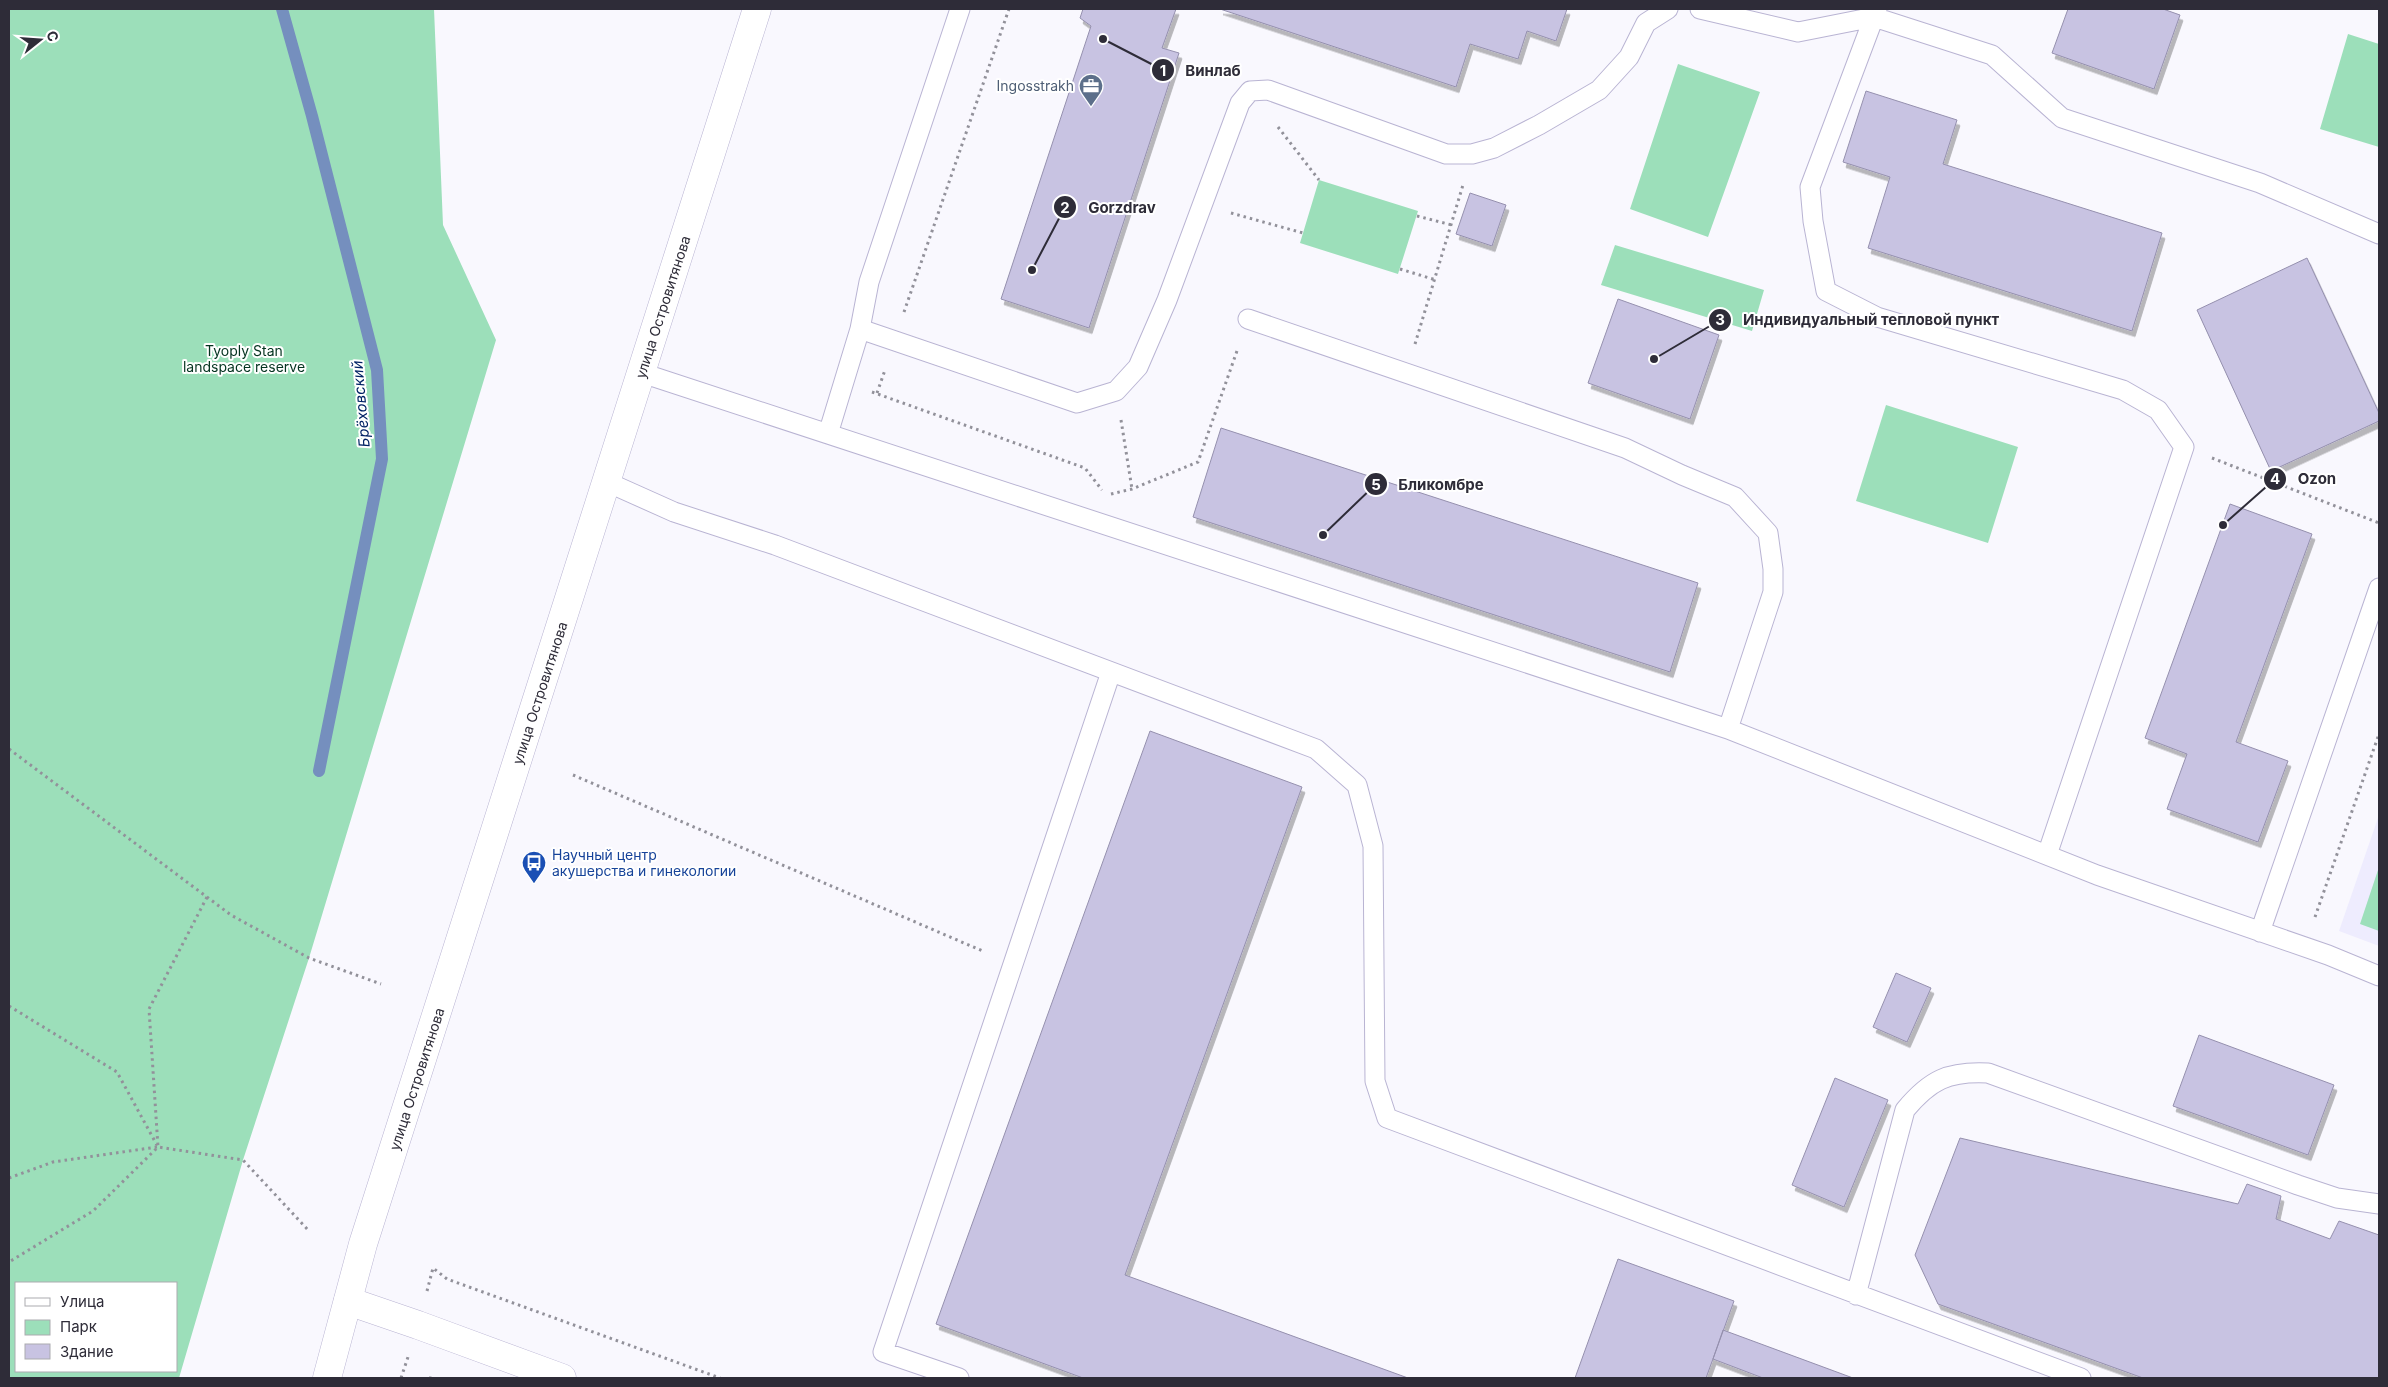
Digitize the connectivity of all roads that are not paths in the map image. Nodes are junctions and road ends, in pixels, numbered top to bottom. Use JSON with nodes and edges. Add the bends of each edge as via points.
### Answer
{"nodes":[{"id":1,"x":758,"y":9,"type":"edge"},
{"id":2,"x":960,"y":9,"type":"edge"},
{"id":3,"x":1668,"y":9,"type":"edge"},
{"id":4,"x":1700,"y":9,"type":"edge"},
{"id":5,"x":1876,"y":13,"type":"edge"},
{"id":6,"x":2379,"y":234,"type":"edge"},
{"id":7,"x":1248,"y":319,"type":"road end"},
{"id":8,"x":860,"y":329,"type":"junction"},
{"id":9,"x":642,"y":373,"type":"junction"},
{"id":10,"x":828,"y":434,"type":"junction"},
{"id":11,"x":607,"y":482,"type":"junction"},
{"id":12,"x":2379,"y":588,"type":"edge"},
{"id":13,"x":1111,"y":672,"type":"junction"},
{"id":14,"x":1728,"y":729,"type":"junction"},
{"id":15,"x":2046,"y":855,"type":"junction"},
{"id":16,"x":2260,"y":932,"type":"junction"},
{"id":17,"x":2379,"y":976,"type":"edge"},
{"id":18,"x":2379,"y":1204,"type":"edge"},
{"id":19,"x":1856,"y":1295,"type":"junction"},
{"id":20,"x":348,"y":1301,"type":"junction"},
{"id":21,"x":327,"y":1378,"type":"edge"},
{"id":22,"x":562,"y":1378,"type":"edge"},
{"id":23,"x":958,"y":1378,"type":"edge"},
{"id":24,"x":2081,"y":1378,"type":"edge"}],
"edges":[{"from":1,"to":9,"type":"main road","name":"улица Островитянова"},
{"from":2,"to":8,"type":"lane","via":[[869,282]]},
{"from":3,"to":8,"type":"lane","via":[[1646,23],[1629,57],[1599,90],[1540,125],[1494,148],[1472,154],[1446,154],[1268,90],[1250,91],[1240,102],[1167,300],[1138,367],[1116,391],[1077,403]]},
{"from":4,"to":5,"type":"lane","via":[[1798,32]]},
{"from":5,"to":6,"type":"lane","via":[[1992,55],[2062,118],[2260,183]]},
{"from":5,"to":15,"type":"lane","via":[[1810,187],[1826,290],[1877,317],[2123,390],[2158,410],[2184,447]]},
{"from":7,"to":14,"type":"lane","via":[[1625,448],[1735,496],[1768,532],[1773,592]]},
{"from":8,"to":10,"type":"lane"},
{"from":9,"to":10,"type":"lane"},
{"from":9,"to":11,"type":"main road","name":"улица Островитянова"},
{"from":10,"to":14,"type":"lane"},
{"from":11,"to":13,"type":"lane","via":[[674,512],[775,545]]},
{"from":11,"to":20,"type":"main road","name":"улица Островитянова","via":[[363,1244]]},
{"from":12,"to":16,"type":"lane"},
{"from":13,"to":19,"type":"lane","via":[[1316,749],[1357,785],[1373,846],[1375,1081],[1386,1118]]},
{"from":13,"to":23,"type":"lane","via":[[883,1352]]},
{"from":14,"to":15,"type":"lane"},
{"from":15,"to":16,"type":"lane"},
{"from":16,"to":17,"type":"lane"},
{"from":18,"to":19,"type":"lane","via":[[2337,1198],[1988,1073],[1964,1072],[1941,1079],[1919,1094],[1905,1110]]},
{"from":19,"to":24,"type":"lane"},
{"from":20,"to":21,"type":"main road","name":"улица Островитянова"},
{"from":20,"to":22,"type":"main road"}]}
